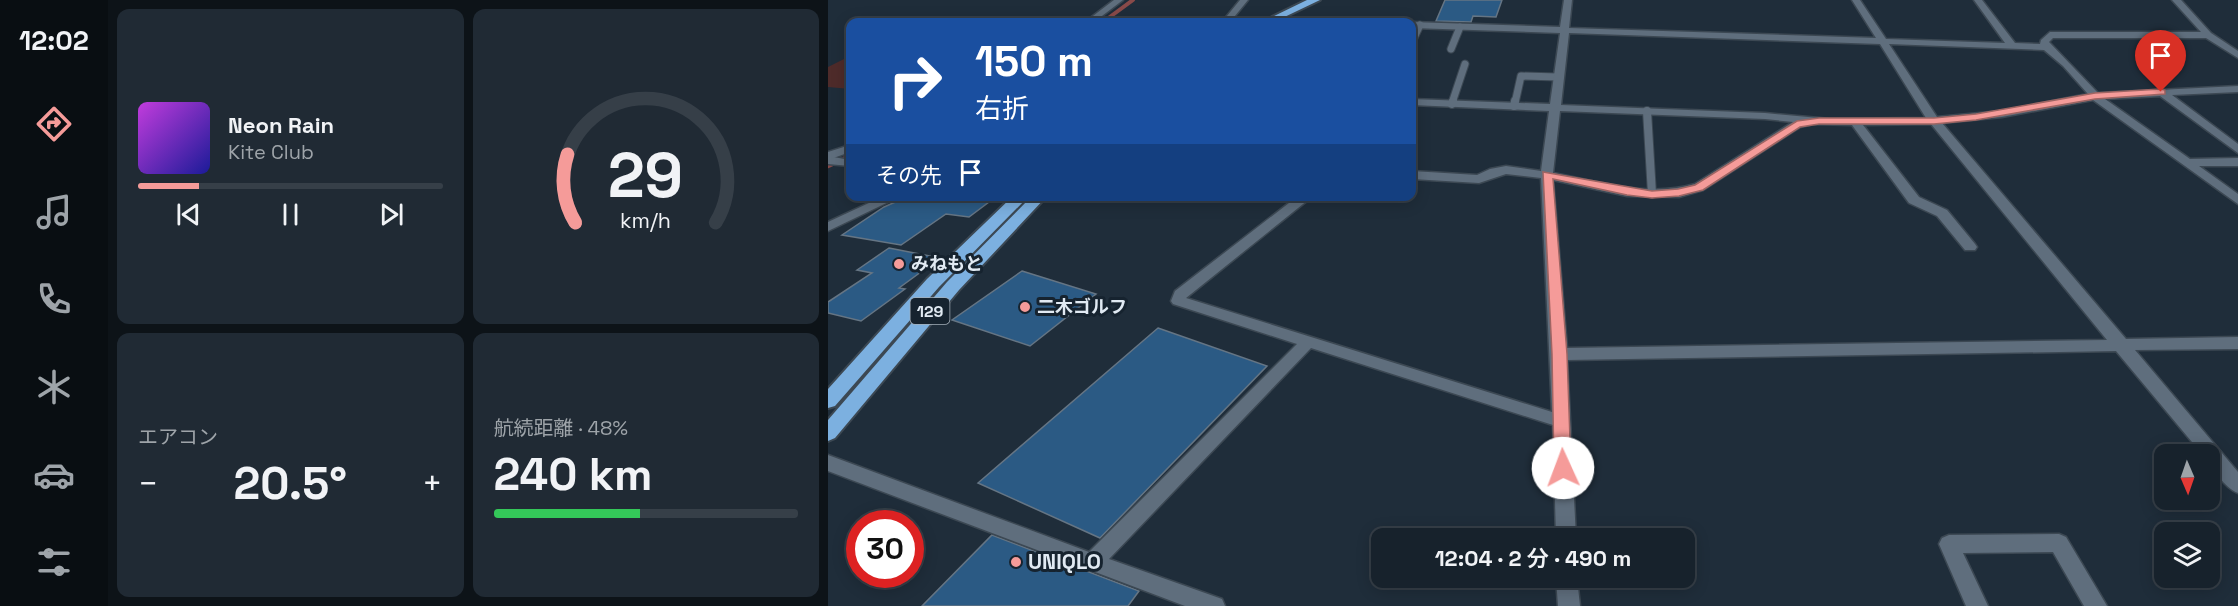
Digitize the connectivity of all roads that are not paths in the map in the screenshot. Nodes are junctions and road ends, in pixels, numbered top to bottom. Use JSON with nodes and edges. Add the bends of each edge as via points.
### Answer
{"nodes":[{"id":1,"x":1119,"y":0,"type":"edge"},
{"id":2,"x":1244,"y":0,"type":"edge"},
{"id":3,"x":1315,"y":0,"type":"edge"},
{"id":4,"x":1329,"y":0,"type":"edge"},
{"id":5,"x":1568,"y":0,"type":"edge"},
{"id":6,"x":1856,"y":0,"type":"edge"},
{"id":7,"x":1978,"y":0,"type":"edge"},
{"id":8,"x":2176,"y":0,"type":"edge"},
{"id":9,"x":1094,"y":18,"type":"edge"},
{"id":10,"x":1229,"y":18,"type":"edge"},
{"id":11,"x":1277,"y":18,"type":"edge"},
{"id":12,"x":1293,"y":18,"type":"edge"},
{"id":13,"x":1416,"y":25,"type":"edge"},
{"id":14,"x":1460,"y":27,"type":"junction"},
{"id":15,"x":1564,"y":31,"type":"junction"},
{"id":16,"x":2208,"y":35,"type":"junction"},
{"id":17,"x":1884,"y":41,"type":"junction"},
{"id":18,"x":2012,"y":46,"type":"junction"},
{"id":19,"x":2046,"y":47,"type":"junction"},
{"id":20,"x":1451,"y":49,"type":"dead end"},
{"id":21,"x":2238,"y":55,"type":"edge"},
{"id":22,"x":1465,"y":64,"type":"dead end"},
{"id":23,"x":1558,"y":77,"type":"junction"},
{"id":24,"x":2238,"y":89,"type":"edge"},
{"id":25,"x":2161,"y":92,"type":"junction"},
{"id":26,"x":2095,"y":96,"type":"junction"},
{"id":27,"x":1416,"y":102,"type":"edge"},
{"id":28,"x":1452,"y":104,"type":"junction"},
{"id":29,"x":1514,"y":106,"type":"junction"},
{"id":30,"x":1554,"y":108,"type":"junction"},
{"id":31,"x":1647,"y":111,"type":"junction"},
{"id":32,"x":1819,"y":121,"type":"junction"},
{"id":33,"x":1934,"y":121,"type":"junction"},
{"id":34,"x":1855,"y":122,"type":"junction"},
{"id":35,"x":846,"y":150,"type":"edge"},
{"id":36,"x":2238,"y":150,"type":"edge"},
{"id":37,"x":829,"y":159,"type":"edge"},
{"id":38,"x":846,"y":162,"type":"edge"},
{"id":39,"x":2238,"y":162,"type":"edge"},
{"id":40,"x":2188,"y":163,"type":"junction"},
{"id":41,"x":1416,"y":175,"type":"edge"},
{"id":42,"x":1547,"y":175,"type":"junction"},
{"id":43,"x":1652,"y":194,"type":"junction"},
{"id":44,"x":2238,"y":200,"type":"edge"},
{"id":45,"x":884,"y":201,"type":"edge"},
{"id":46,"x":1017,"y":201,"type":"edge"},
{"id":47,"x":1035,"y":201,"type":"edge"},
{"id":48,"x":1301,"y":201,"type":"edge"},
{"id":49,"x":828,"y":227,"type":"edge"},
{"id":50,"x":1970,"y":247,"type":"dead end"},
{"id":51,"x":1307,"y":343,"type":"junction"},
{"id":52,"x":2238,"y":343,"type":"edge"},
{"id":53,"x":2121,"y":345,"type":"junction"},
{"id":54,"x":1559,"y":354,"type":"junction"},
{"id":55,"x":828,"y":401,"type":"edge"},
{"id":56,"x":1561,"y":421,"type":"junction"},
{"id":57,"x":828,"y":433,"type":"edge"},
{"id":58,"x":828,"y":463,"type":"edge"},
{"id":59,"x":2238,"y":485,"type":"edge"},
{"id":60,"x":1566,"y":528,"type":"edge"},
{"id":61,"x":1092,"y":563,"type":"junction"},
{"id":62,"x":1568,"y":588,"type":"edge"},
{"id":63,"x":1214,"y":606,"type":"edge"},
{"id":64,"x":1569,"y":606,"type":"edge"},
{"id":65,"x":1977,"y":606,"type":"edge"},
{"id":66,"x":2096,"y":606,"type":"edge"}],
"edges":[{"from":1,"to":9,"type":"street"},
{"from":2,"to":10,"type":"street"},
{"from":3,"to":11,"type":"highway"},
{"from":4,"to":12,"type":"highway"},
{"from":5,"to":15,"type":"street"},
{"from":6,"to":17,"type":"street"},
{"from":7,"to":18,"type":"street"},
{"from":8,"to":16,"type":"street"},
{"from":13,"to":14,"type":"street"},
{"from":14,"to":15,"type":"street"},
{"from":14,"to":20,"type":"lane"},
{"from":15,"to":17,"type":"street"},
{"from":15,"to":23,"type":"street"},
{"from":16,"to":19,"type":"street","via":[[2050,35],[2045,39]]},
{"from":16,"to":21,"type":"street"},
{"from":17,"to":18,"type":"street"},
{"from":17,"to":33,"type":"street"},
{"from":18,"to":19,"type":"street"},
{"from":19,"to":26,"type":"street"},
{"from":22,"to":28,"type":"lane"},
{"from":23,"to":29,"type":"lane","via":[[1521,76]]},
{"from":23,"to":30,"type":"street"},
{"from":24,"to":25,"type":"street"},
{"from":25,"to":26,"type":"street"},
{"from":25,"to":36,"type":"street"},
{"from":26,"to":33,"type":"street","via":[[2002,114]]},
{"from":26,"to":40,"type":"street"},
{"from":27,"to":28,"type":"street"},
{"from":28,"to":29,"type":"street"},
{"from":29,"to":30,"type":"street"},
{"from":30,"to":31,"type":"street"},
{"from":30,"to":42,"type":"street"},
{"from":31,"to":32,"type":"street"},
{"from":31,"to":43,"type":"lane"},
{"from":32,"to":34,"type":"street"},
{"from":32,"to":43,"type":"street","via":[[1797,124],[1699,187]]},
{"from":33,"to":34,"type":"street"},
{"from":33,"to":53,"type":"street"},
{"from":34,"to":50,"type":"street","via":[[1914,200],[1942,213]]},
{"from":35,"to":37,"type":"street"},
{"from":37,"to":38,"type":"street"},
{"from":39,"to":40,"type":"street"},
{"from":40,"to":44,"type":"street"},
{"from":41,"to":42,"type":"street","via":[[1479,179],[1506,170]]},
{"from":42,"to":43,"type":"street"},
{"from":42,"to":54,"type":"street"},
{"from":45,"to":49,"type":"street"},
{"from":46,"to":55,"type":"highway","number":"129","via":[[933,283]]},
{"from":47,"to":57,"type":"highway","number":"129","via":[[953,286]]},
{"from":48,"to":51,"type":"street","via":[[1180,294],[1178,301]]},
{"from":51,"to":56,"type":"street"},
{"from":51,"to":61,"type":"street"},
{"from":52,"to":53,"type":"street"},
{"from":53,"to":54,"type":"street"},
{"from":53,"to":59,"type":"street"},
{"from":54,"to":56,"type":"street"},
{"from":56,"to":60,"type":"street"},
{"from":58,"to":61,"type":"street"},
{"from":61,"to":63,"type":"street"},
{"from":62,"to":64,"type":"street"},
{"from":65,"to":66,"type":"street","via":[[1949,544],[2059,543]]}]}
